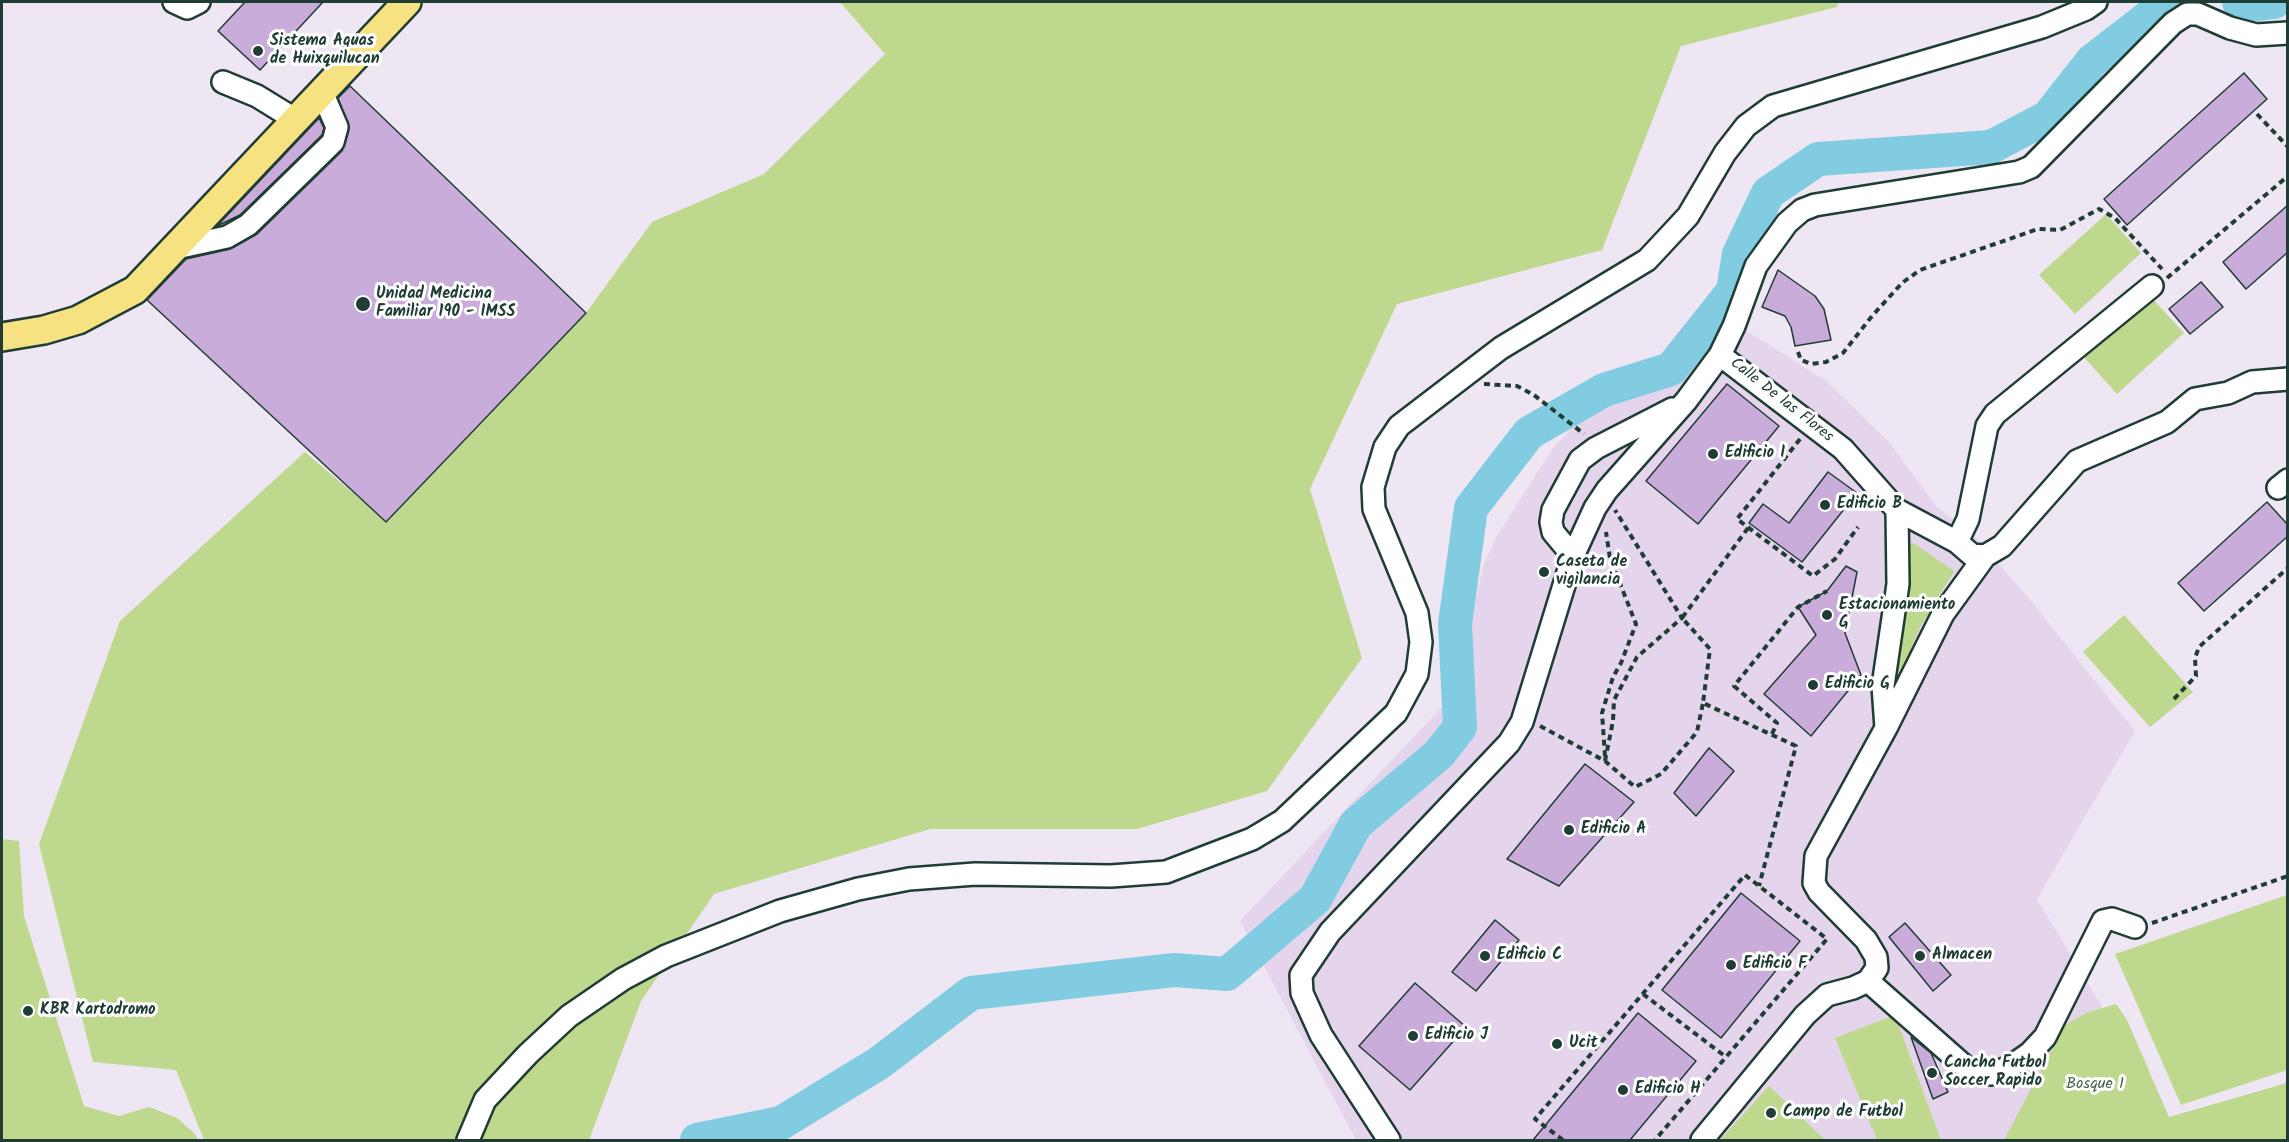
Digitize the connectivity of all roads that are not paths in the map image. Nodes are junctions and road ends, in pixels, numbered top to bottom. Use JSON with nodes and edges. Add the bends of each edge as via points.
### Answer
{"nodes":[{"id":1,"x":174,"y":2,"type":"edge"},
{"id":2,"x":199,"y":2,"type":"edge"},
{"id":3,"x":407,"y":2,"type":"edge"},
{"id":4,"x":2096,"y":2,"type":"edge"},
{"id":5,"x":2288,"y":33,"type":"edge"},
{"id":6,"x":223,"y":82,"type":"dead end"},
{"id":7,"x":322,"y":92,"type":"junction"},
{"id":8,"x":296,"y":120,"type":"junction"},
{"id":9,"x":176,"y":248,"type":"junction"},
{"id":10,"x":2160,"y":281,"type":"road end"},
{"id":11,"x":2,"y":337,"type":"edge"},
{"id":12,"x":1720,"y":355,"type":"junction"},
{"id":13,"x":2288,"y":379,"type":"edge"},
{"id":14,"x":1686,"y":401,"type":"junction"},
{"id":15,"x":1897,"y":510,"type":"junction"},
{"id":16,"x":1957,"y":542,"type":"junction"},
{"id":17,"x":1573,"y":556,"type":"junction"},
{"id":18,"x":1985,"y":556,"type":"junction"},
{"id":19,"x":1886,"y":728,"type":"junction"},
{"id":20,"x":2135,"y":927,"type":"road end"},
{"id":21,"x":1868,"y":981,"type":"junction"},
{"id":22,"x":468,"y":1140,"type":"edge"},
{"id":23,"x":1389,"y":1140,"type":"edge"},
{"id":24,"x":1702,"y":1140,"type":"edge"}],
"edges":[{"from":1,"to":2,"type":"street","via":[[187,8]]},
{"from":3,"to":7,"type":"main road"},
{"from":4,"to":22,"type":"street","via":[[2042,27],[1773,106],[1746,126],[1725,153],[1688,216],[1647,260],[1501,348],[1400,426],[1385,447],[1373,487],[1374,509],[1417,613],[1421,642],[1417,674],[1396,712],[1281,821],[1252,839],[1166,872],[1111,876],[975,874],[909,879],[819,900],[749,923],[666,956],[622,979],[569,1016],[485,1100]]},
{"from":5,"to":12,"type":"street","name":"Calle De las Flores","via":[[2256,35],[2198,14],[2187,14],[2173,23],[2031,167],[2010,174],[1802,210],[1787,223],[1756,266]]},
{"from":6,"to":8,"type":"street"},
{"from":7,"to":8,"type":"main road"},
{"from":7,"to":9,"type":"street","via":[[337,127],[333,142],[248,225],[227,237]]},
{"from":8,"to":9,"type":"main road"},
{"from":9,"to":11,"type":"main road","via":[[135,290],[105,308],[52,328]]},
{"from":10,"to":16,"type":"street","via":[[1995,414],[1987,426],[1968,519]]},
{"from":12,"to":14,"type":"street"},
{"from":12,"to":15,"type":"street","name":"Calle De las Flores","via":[[1844,449]]},
{"from":13,"to":18,"type":"street","via":[[2252,382],[2228,393],[2195,399],[2166,422],[2077,461],[2002,546]]},
{"from":14,"to":17,"type":"street","via":[[1615,500],[1595,508]]},
{"from":14,"to":17,"type":"street","via":[[1580,460],[1553,510],[1551,522],[1553,532]]},
{"from":15,"to":16,"type":"street","name":"Calle De las Flores"},
{"from":15,"to":19,"type":"street","via":[[1898,584],[1883,686]]},
{"from":16,"to":18,"type":"street","name":"Calle De las Flores","via":[[1972,555]]},
{"from":17,"to":23,"type":"street","via":[[1522,722],[1500,755],[1330,932],[1301,975],[1302,993],[1321,1035]]},
{"from":18,"to":19,"type":"street","via":[[1943,614]]},
{"from":19,"to":21,"type":"street","via":[[1814,866],[1814,883],[1819,892],[1866,940],[1876,957],[1877,968]]},
{"from":20,"to":21,"type":"street","via":[[2103,921],[2045,1037],[2010,1067],[1991,1074],[1970,1071]]},
{"from":21,"to":24,"type":"street","via":[[1827,995],[1804,1015]]}]}
